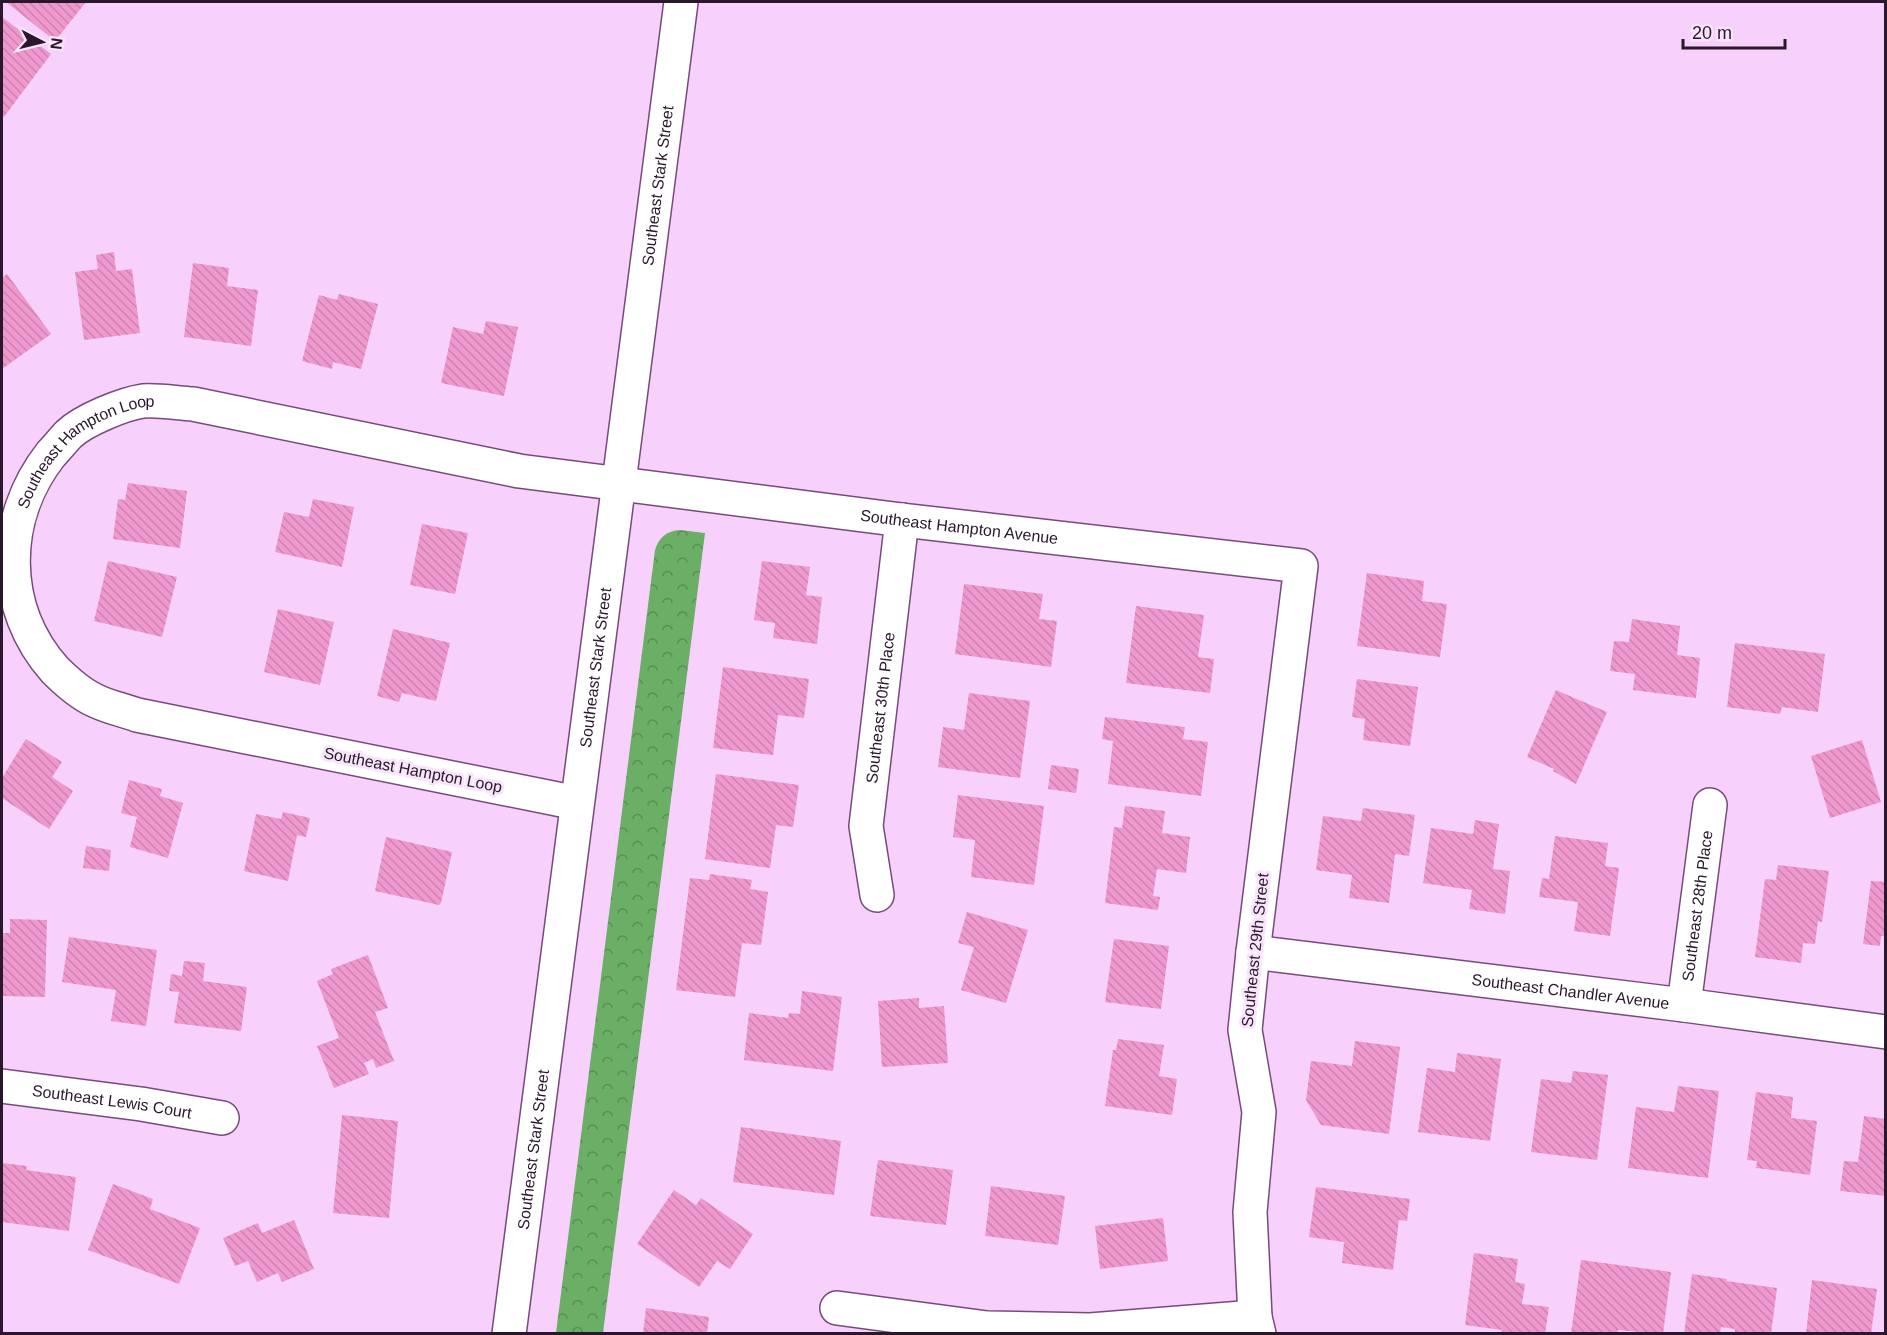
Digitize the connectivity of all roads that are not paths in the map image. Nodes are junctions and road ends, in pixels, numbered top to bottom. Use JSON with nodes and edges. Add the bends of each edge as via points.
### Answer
{"nodes":[{"id":1,"x":681,"y":2,"type":"edge"},
{"id":2,"x":620,"y":485,"type":"junction"},
{"id":3,"x":902,"y":520,"type":"junction"},
{"id":4,"x":1301,"y":566,"type":"joint"},
{"id":5,"x":577,"y":803,"type":"junction"},
{"id":6,"x":1710,"y":805,"type":"dead end"},
{"id":7,"x":876,"y":895,"type":"dead end"},
{"id":8,"x":1253,"y":952,"type":"junction"},
{"id":9,"x":1684,"y":1005,"type":"junction"},
{"id":10,"x":1886,"y":1032,"type":"edge"},
{"id":11,"x":2,"y":1086,"type":"edge"},
{"id":12,"x":222,"y":1118,"type":"dead end"},
{"id":13,"x":837,"y":1308,"type":"dead end"},
{"id":14,"x":1257,"y":1325,"type":"edge"},
{"id":15,"x":509,"y":1334,"type":"edge"}],
"edges":[{"from":1,"to":2,"type":"street","name":"Southeast Stark Street"},
{"from":2,"to":3,"type":"street","name":"Southeast Hampton Avenue"},
{"from":2,"to":5,"type":"street","name":"Southeast Stark Street"},
{"from":2,"to":5,"type":"street","name":"Southeast Hampton Loop","via":[[519,471],[193,404],[143,401],[109,411],[70,433],[35,471],[17,508],[7,549],[7,581],[16,617],[38,653],[69,684],[95,701],[137,715]]},
{"from":3,"to":4,"type":"street","name":"Southeast Hampton Avenue"},
{"from":3,"to":7,"type":"street","name":"Southeast 30th Place","via":[[866,826]]},
{"from":4,"to":8,"type":"street","name":"Southeast 29th Street"},
{"from":5,"to":15,"type":"street","name":"Southeast Stark Street"},
{"from":6,"to":9,"type":"street","name":"Southeast 28th Place"},
{"from":8,"to":9,"type":"street","name":"Southeast Chandler Avenue"},
{"from":8,"to":14,"type":"street","name":"Southeast 29th Street","via":[[1245,1030],[1259,1112],[1250,1212]]},
{"from":9,"to":10,"type":"street","name":"Southeast Chandler Avenue"},
{"from":11,"to":12,"type":"street","name":"Southeast Lewis Court"},
{"from":13,"to":14,"type":"street","via":[[987,1328],[1090,1330]]}]}
